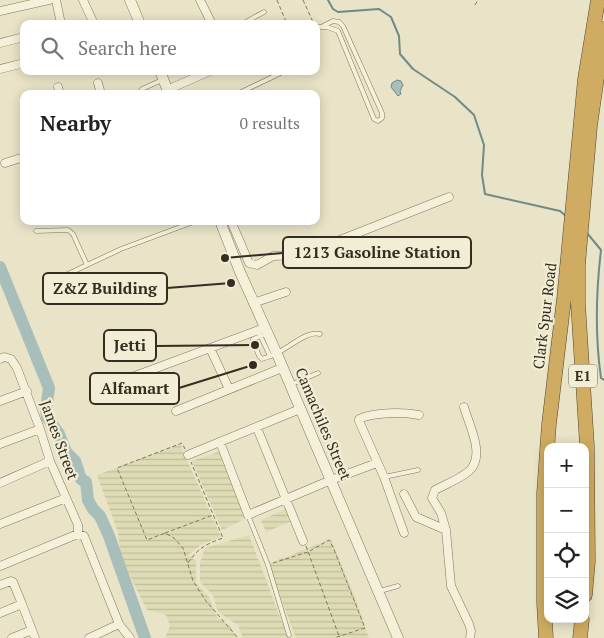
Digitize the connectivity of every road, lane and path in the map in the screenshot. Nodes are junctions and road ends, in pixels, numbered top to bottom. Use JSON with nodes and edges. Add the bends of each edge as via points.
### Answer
{"nodes":[{"id":1,"x":49,"y":0,"type":"edge"},
{"id":2,"x":56,"y":0,"type":"edge"},
{"id":3,"x":83,"y":0,"type":"edge"},
{"id":4,"x":130,"y":0,"type":"edge"},
{"id":5,"x":200,"y":0,"type":"edge"},
{"id":6,"x":277,"y":0,"type":"edge"},
{"id":7,"x":303,"y":0,"type":"edge"},
{"id":8,"x":478,"y":0,"type":"edge"},
{"id":9,"x":598,"y":0,"type":"edge"},
{"id":10,"x":475,"y":5,"type":"dead end"},
{"id":11,"x":0,"y":12,"type":"edge"},
{"id":12,"x":264,"y":12,"type":"dead end"},
{"id":13,"x":60,"y":20,"type":"edge"},
{"id":14,"x":92,"y":20,"type":"edge"},
{"id":15,"x":138,"y":20,"type":"edge"},
{"id":16,"x":210,"y":20,"type":"edge"},
{"id":17,"x":250,"y":20,"type":"edge"},
{"id":18,"x":285,"y":20,"type":"edge"},
{"id":19,"x":311,"y":20,"type":"edge"},
{"id":20,"x":320,"y":26,"type":"edge"},
{"id":21,"x":323,"y":26,"type":"junction"},
{"id":22,"x":604,"y":29,"type":"edge"},
{"id":23,"x":346,"y":32,"type":"junction"},
{"id":24,"x":340,"y":35,"type":"junction"},
{"id":25,"x":20,"y":38,"type":"edge"},
{"id":26,"x":0,"y":43,"type":"edge"},
{"id":27,"x":20,"y":64,"type":"edge"},
{"id":28,"x":0,"y":69,"type":"edge"},
{"id":29,"x":363,"y":69,"type":"junction"},
{"id":30,"x":354,"y":72,"type":"junction"},
{"id":31,"x":196,"y":75,"type":"edge"},
{"id":32,"x":276,"y":75,"type":"edge"},
{"id":33,"x":98,"y":83,"type":"dead end"},
{"id":34,"x":165,"y":84,"type":"edge"},
{"id":35,"x":100,"y":90,"type":"edge"},
{"id":36,"x":142,"y":90,"type":"edge"},
{"id":37,"x":245,"y":90,"type":"edge"},
{"id":38,"x":20,"y":158,"type":"edge"},
{"id":39,"x":5,"y":163,"type":"dead end"},
{"id":40,"x":449,"y":197,"type":"dead end"},
{"id":41,"x":577,"y":216,"type":"junction"},
{"id":42,"x":185,"y":225,"type":"edge"},
{"id":43,"x":222,"y":225,"type":"edge"},
{"id":44,"x":232,"y":225,"type":"edge"},
{"id":45,"x":36,"y":231,"type":"dead end"},
{"id":46,"x":575,"y":237,"type":"junction"},
{"id":47,"x":88,"y":265,"type":"junction"},
{"id":48,"x":53,"y":281,"type":"dead end"},
{"id":49,"x":286,"y":292,"type":"dead end"},
{"id":50,"x":253,"y":303,"type":"junction"},
{"id":51,"x":262,"y":332,"type":"junction"},
{"id":52,"x":320,"y":334,"type":"dead end"},
{"id":53,"x":254,"y":342,"type":"dead end"},
{"id":54,"x":210,"y":348,"type":"junction"},
{"id":55,"x":256,"y":348,"type":"dead end"},
{"id":56,"x":273,"y":355,"type":"junction"},
{"id":57,"x":2,"y":358,"type":"edge"},
{"id":58,"x":282,"y":368,"type":"junction"},
{"id":59,"x":318,"y":373,"type":"dead end"},
{"id":60,"x":132,"y":377,"type":"dead end"},
{"id":61,"x":289,"y":386,"type":"junction"},
{"id":62,"x":230,"y":389,"type":"junction"},
{"id":63,"x":26,"y":391,"type":"junction"},
{"id":64,"x":0,"y":402,"type":"edge"},
{"id":65,"x":464,"y":408,"type":"dead end"},
{"id":66,"x":300,"y":409,"type":"junction"},
{"id":67,"x":176,"y":411,"type":"dead end"},
{"id":68,"x":420,"y":415,"type":"dead end"},
{"id":69,"x":257,"y":428,"type":"junction"},
{"id":70,"x":40,"y":429,"type":"junction"},
{"id":71,"x":220,"y":442,"type":"junction"},
{"id":72,"x":0,"y":444,"type":"edge"},
{"id":73,"x":188,"y":455,"type":"junction"},
{"id":74,"x":50,"y":461,"type":"junction"},
{"id":75,"x":378,"y":463,"type":"junction"},
{"id":76,"x":418,"y":470,"type":"dead end"},
{"id":77,"x":384,"y":477,"type":"junction"},
{"id":78,"x":331,"y":480,"type":"junction"},
{"id":79,"x":0,"y":483,"type":"edge"},
{"id":80,"x":404,"y":494,"type":"dead end"},
{"id":81,"x":66,"y":498,"type":"junction"},
{"id":82,"x":286,"y":499,"type":"junction"},
{"id":83,"x":214,"y":515,"type":"junction"},
{"id":84,"x":248,"y":515,"type":"junction"},
{"id":85,"x":0,"y":524,"type":"edge"},
{"id":86,"x":446,"y":530,"type":"junction"},
{"id":87,"x":165,"y":533,"type":"junction"},
{"id":88,"x":404,"y":533,"type":"dead end"},
{"id":89,"x":586,"y":533,"type":"edge"},
{"id":90,"x":75,"y":535,"type":"junction"},
{"id":91,"x":303,"y":541,"type":"joint"},
{"id":92,"x":308,"y":552,"type":"junction"},
{"id":93,"x":543,"y":558,"type":"joint"},
{"id":94,"x":188,"y":563,"type":"junction"},
{"id":95,"x":268,"y":565,"type":"junction"},
{"id":96,"x":0,"y":566,"type":"edge"},
{"id":97,"x":0,"y":584,"type":"edge"},
{"id":98,"x":398,"y":586,"type":"dead end"},
{"id":99,"x":378,"y":592,"type":"junction"},
{"id":100,"x":22,"y":604,"type":"junction"},
{"id":101,"x":0,"y":613,"type":"edge"},
{"id":102,"x":582,"y":623,"type":"edge"},
{"id":103,"x":120,"y":624,"type":"junction"},
{"id":104,"x":32,"y":630,"type":"junction"},
{"id":105,"x":289,"y":635,"type":"dead end"},
{"id":106,"x":339,"y":637,"type":"junction"},
{"id":107,"x":12,"y":638,"type":"edge"},
{"id":108,"x":35,"y":638,"type":"edge"},
{"id":109,"x":89,"y":638,"type":"edge"},
{"id":110,"x":130,"y":638,"type":"edge"},
{"id":111,"x":238,"y":638,"type":"edge"},
{"id":112,"x":334,"y":638,"type":"edge"},
{"id":113,"x":398,"y":638,"type":"edge"},
{"id":114,"x":470,"y":638,"type":"edge"},
{"id":115,"x":546,"y":638,"type":"edge"},
{"id":116,"x":580,"y":638,"type":"edge"}],
"edges":[{"from":1,"to":11,"type":"street"},
{"from":2,"to":13,"type":"street"},
{"from":3,"to":14,"type":"street"},
{"from":4,"to":15,"type":"street"},
{"from":5,"to":16,"type":"street"},
{"from":6,"to":18,"type":"path"},
{"from":7,"to":19,"type":"path"},
{"from":8,"to":10,"type":"path"},
{"from":9,"to":41,"type":"highway","name":"Clark Spur Road","number":"E1","via":[[585,79]]},
{"from":12,"to":17,"type":"lane"},
{"from":20,"to":21,"type":"lane"},
{"from":21,"to":23,"type":"lane","via":[[336,21]]},
{"from":21,"to":24,"type":"lane","via":[[336,29]]},
{"from":22,"to":41,"type":"highway","name":"Clark Spur Road","number":"E1"},
{"from":23,"to":24,"type":"lane"},
{"from":23,"to":29,"type":"lane"},
{"from":24,"to":30,"type":"lane"},
{"from":25,"to":26,"type":"street"},
{"from":27,"to":28,"type":"street"},
{"from":29,"to":30,"type":"lane"},
{"from":29,"to":30,"type":"lane","via":[[382,113],[378,120],[374,119]]},
{"from":31,"to":34,"type":"street"},
{"from":32,"to":37,"type":"lane"},
{"from":33,"to":35,"type":"street"},
{"from":34,"to":36,"type":"lane"},
{"from":38,"to":39,"type":"street"},
{"from":40,"to":44,"type":"street","via":[[312,251],[273,256],[257,265],[249,263]]},
{"from":41,"to":46,"type":"highway","name":"Clark Spur Road","number":"E1"},
{"from":42,"to":47,"type":"lane"},
{"from":43,"to":50,"type":"street","name":"Camachiles Street"},
{"from":45,"to":47,"type":"lane","via":[[68,230]]},
{"from":46,"to":89,"type":"highway","name":"Clark Spur Road","number":"E1","via":[[587,446]]},
{"from":46,"to":93,"type":"highway","name":"Clark Spur Road","number":"E1","via":[[549,424]]},
{"from":47,"to":48,"type":"lane"},
{"from":49,"to":50,"type":"street"},
{"from":50,"to":51,"type":"street","name":"Camachiles Street"},
{"from":51,"to":53,"type":"lane","via":[[253,339]]},
{"from":51,"to":54,"type":"street"},
{"from":51,"to":56,"type":"street","name":"Camachiles Street"},
{"from":52,"to":56,"type":"lane","via":[[304,338]]},
{"from":54,"to":60,"type":"street"},
{"from":54,"to":62,"type":"street"},
{"from":55,"to":56,"type":"lane","via":[[260,358]]},
{"from":56,"to":58,"type":"street","name":"Camachiles Street"},
{"from":57,"to":63,"type":"street","name":"James Street","via":[[15,363]]},
{"from":58,"to":61,"type":"street","name":"Camachiles Street"},
{"from":58,"to":62,"type":"street"},
{"from":59,"to":61,"type":"lane"},
{"from":61,"to":66,"type":"street","name":"Camachiles Street"},
{"from":62,"to":67,"type":"street"},
{"from":63,"to":64,"type":"street"},
{"from":63,"to":70,"type":"street","name":"James Street"},
{"from":65,"to":86,"type":"street","via":[[478,454],[469,471],[432,494]]},
{"from":66,"to":69,"type":"street"},
{"from":66,"to":78,"type":"street","name":"Camachiles Street"},
{"from":68,"to":75,"type":"street","via":[[404,412],[359,419]]},
{"from":69,"to":71,"type":"street"},
{"from":69,"to":82,"type":"street"},
{"from":70,"to":72,"type":"street"},
{"from":70,"to":74,"type":"street","name":"James Street"},
{"from":71,"to":73,"type":"street"},
{"from":71,"to":84,"type":"street"},
{"from":73,"to":83,"type":"path"},
{"from":73,"to":87,"type":"path","via":[[182,444],[117,468],[148,540]]},
{"from":74,"to":79,"type":"street"},
{"from":74,"to":81,"type":"street","name":"James Street"},
{"from":75,"to":77,"type":"street"},
{"from":75,"to":78,"type":"street"},
{"from":76,"to":77,"type":"lane"},
{"from":77,"to":88,"type":"street"},
{"from":78,"to":82,"type":"street"},
{"from":78,"to":99,"type":"street","name":"Camachiles Street"},
{"from":80,"to":86,"type":"street","via":[[416,517]]},
{"from":81,"to":85,"type":"street"},
{"from":81,"to":90,"type":"street","name":"James Street","via":[[78,525]]},
{"from":82,"to":84,"type":"street"},
{"from":82,"to":91,"type":"street"},
{"from":83,"to":87,"type":"path"},
{"from":83,"to":94,"type":"path","via":[[223,538],[196,551]]},
{"from":84,"to":95,"type":"lane"},
{"from":86,"to":114,"type":"street","via":[[451,586],[469,624]]},
{"from":87,"to":94,"type":"path","via":[[183,548]]},
{"from":90,"to":96,"type":"street"},
{"from":90,"to":103,"type":"street","name":"James Street","via":[[84,536]]},
{"from":91,"to":92,"type":"path"},
{"from":92,"to":95,"type":"path"},
{"from":92,"to":106,"type":"path"},
{"from":92,"to":106,"type":"path","via":[[329,540],[365,628]]},
{"from":93,"to":115,"type":"highway","name":"Clark Spur Road","number":"E1"},
{"from":94,"to":111,"type":"path","via":[[206,601]]},
{"from":95,"to":105,"type":"lane"},
{"from":97,"to":100,"type":"street","via":[[13,582]]},
{"from":98,"to":99,"type":"lane"},
{"from":99,"to":113,"type":"street","name":"Camachiles Street"},
{"from":100,"to":101,"type":"street"},
{"from":100,"to":104,"type":"street"},
{"from":102,"to":116,"type":"highway"},
{"from":103,"to":109,"type":"street"},
{"from":103,"to":110,"type":"street","name":"James Street"},
{"from":104,"to":107,"type":"street"},
{"from":104,"to":108,"type":"street"},
{"from":106,"to":112,"type":"path"}]}
